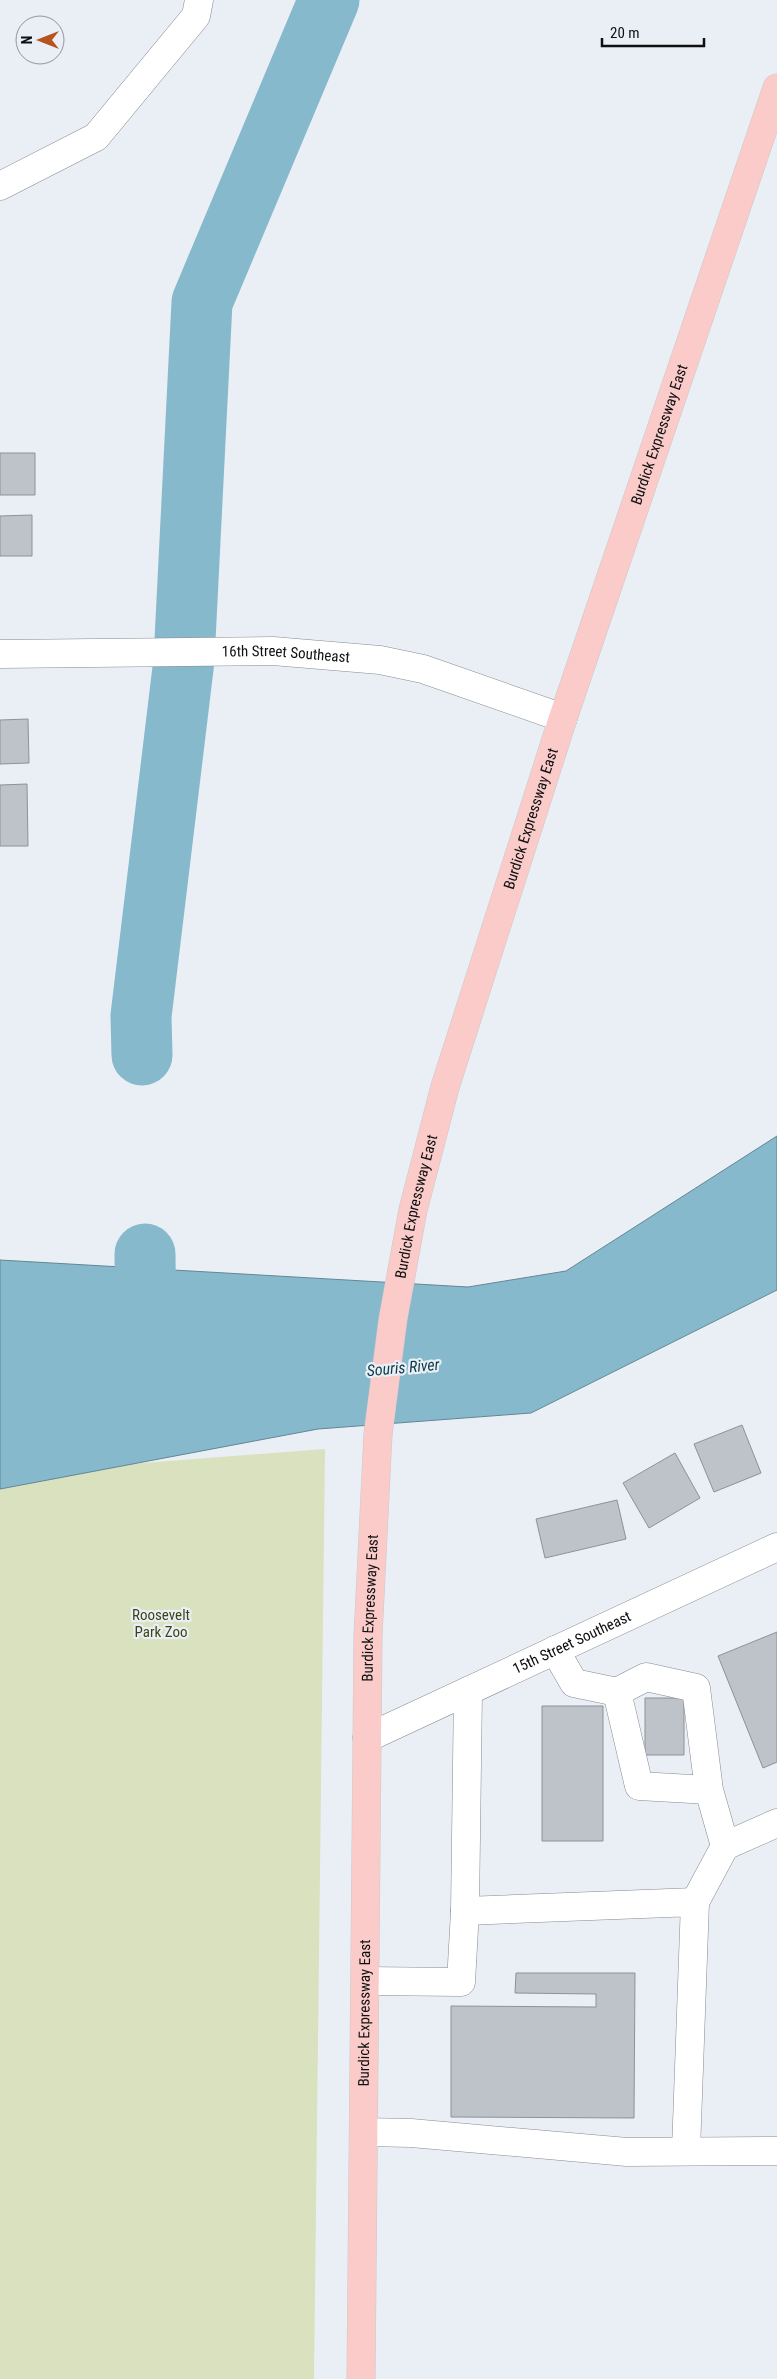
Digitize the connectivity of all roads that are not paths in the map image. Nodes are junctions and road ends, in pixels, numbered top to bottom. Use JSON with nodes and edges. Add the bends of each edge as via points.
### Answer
{"nodes":[{"id":1,"x":200,"y":0,"type":"edge"},
{"id":2,"x":777,"y":88,"type":"edge"},
{"id":3,"x":0,"y":186,"type":"edge"},
{"id":4,"x":0,"y":654,"type":"edge"},
{"id":5,"x":563,"y":718,"type":"junction"},
{"id":6,"x":777,"y":1547,"type":"edge"},
{"id":7,"x":555,"y":1650,"type":"junction"},
{"id":8,"x":468,"y":1691,"type":"junction"},
{"id":9,"x":617,"y":1692,"type":"junction"},
{"id":10,"x":367,"y":1738,"type":"junction"},
{"id":11,"x":709,"y":1790,"type":"junction"},
{"id":12,"x":777,"y":1823,"type":"edge"},
{"id":13,"x":725,"y":1846,"type":"junction"},
{"id":14,"x":695,"y":1902,"type":"junction"},
{"id":15,"x":465,"y":1911,"type":"junction"},
{"id":16,"x":366,"y":1981,"type":"junction"},
{"id":17,"x":364,"y":2132,"type":"junction"},
{"id":18,"x":777,"y":2151,"type":"edge"},
{"id":19,"x":686,"y":2152,"type":"junction"},
{"id":20,"x":361,"y":2379,"type":"edge"}],
"edges":[{"from":1,"to":3,"type":"street","via":[[196,16],[96,137]]},
{"from":2,"to":5,"type":"main road","name":"Burdick Expressway East"},
{"from":4,"to":5,"type":"street","name":"16th Street Southeast","via":[[273,651],[380,660],[423,669]]},
{"from":5,"to":10,"type":"main road","name":"Burdick Expressway East","via":[[445,1087],[413,1210],[378,1434],[371,1532]]},
{"from":6,"to":7,"type":"street","name":"15th Street Southeast"},
{"from":7,"to":8,"type":"street","name":"15th Street Southeast"},
{"from":7,"to":9,"type":"street","via":[[574,1683]]},
{"from":8,"to":10,"type":"street","name":"15th Street Southeast"},
{"from":8,"to":15,"type":"street"},
{"from":9,"to":11,"type":"street","via":[[639,1786]]},
{"from":9,"to":11,"type":"street","via":[[646,1677],[696,1688]]},
{"from":10,"to":16,"type":"main road","name":"Burdick Expressway East"},
{"from":11,"to":13,"type":"street"},
{"from":12,"to":13,"type":"street"},
{"from":13,"to":14,"type":"street"},
{"from":14,"to":15,"type":"street"},
{"from":14,"to":19,"type":"street"},
{"from":15,"to":16,"type":"street","via":[[461,1982]]},
{"from":16,"to":17,"type":"main road","name":"Burdick Expressway East"},
{"from":17,"to":19,"type":"street","via":[[411,2133],[627,2152]]},
{"from":17,"to":20,"type":"main road","name":"Burdick Expressway East"},
{"from":18,"to":19,"type":"street"}]}
